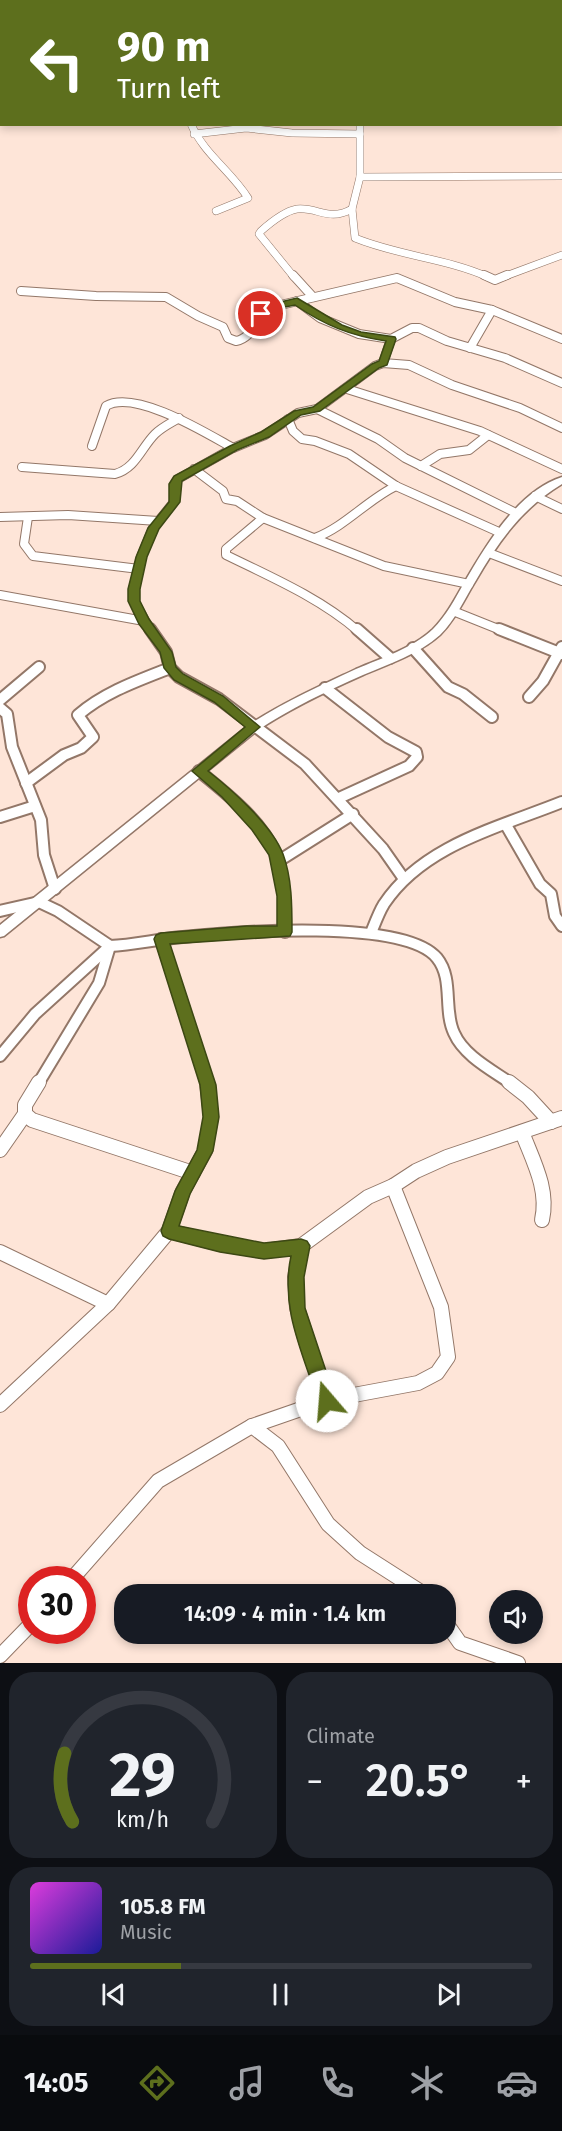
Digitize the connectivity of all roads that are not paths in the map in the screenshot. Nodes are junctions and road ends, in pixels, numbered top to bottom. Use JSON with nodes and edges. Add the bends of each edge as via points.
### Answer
{"nodes":[{"id":1,"x":192,"y":126,"type":"edge"},
{"id":2,"x":360,"y":126,"type":"edge"},
{"id":3,"x":194,"y":134,"type":"junction"},
{"id":4,"x":360,"y":134,"type":"junction"},
{"id":5,"x":562,"y":176,"type":"edge"},
{"id":6,"x":360,"y":177,"type":"junction"},
{"id":7,"x":352,"y":209,"type":"junction"},
{"id":8,"x":216,"y":211,"type":"dead end"},
{"id":9,"x":562,"y":255,"type":"edge"},
{"id":10,"x":21,"y":291,"type":"dead end"},
{"id":11,"x":313,"y":297,"type":"junction"},
{"id":12,"x":297,"y":301,"type":"junction"},
{"id":13,"x":492,"y":310,"type":"junction"},
{"id":14,"x":391,"y":339,"type":"junction"},
{"id":15,"x":562,"y":339,"type":"edge"},
{"id":16,"x":470,"y":348,"type":"junction"},
{"id":17,"x":383,"y":363,"type":"junction"},
{"id":18,"x":562,"y":383,"type":"edge"},
{"id":19,"x":346,"y":389,"type":"junction"},
{"id":20,"x":317,"y":409,"type":"junction"},
{"id":21,"x":179,"y":418,"type":"junction"},
{"id":22,"x":288,"y":419,"type":"junction"},
{"id":23,"x":562,"y":428,"type":"edge"},
{"id":24,"x":488,"y":435,"type":"junction"},
{"id":25,"x":92,"y":446,"type":"dead end"},
{"id":26,"x":233,"y":448,"type":"junction"},
{"id":27,"x":421,"y":466,"type":"junction"},
{"id":28,"x":22,"y":467,"type":"dead end"},
{"id":29,"x":194,"y":469,"type":"junction"},
{"id":30,"x":562,"y":469,"type":"edge"},
{"id":31,"x":562,"y":480,"type":"edge"},
{"id":32,"x":396,"y":486,"type":"junction"},
{"id":33,"x":535,"y":496,"type":"junction"},
{"id":34,"x":562,"y":509,"type":"edge"},
{"id":35,"x":516,"y":513,"type":"junction"},
{"id":36,"x":0,"y":517,"type":"edge"},
{"id":37,"x":28,"y":517,"type":"junction"},
{"id":38,"x":263,"y":518,"type":"junction"},
{"id":39,"x":158,"y":521,"type":"junction"},
{"id":40,"x":501,"y":533,"type":"junction"},
{"id":41,"x":315,"y":538,"type":"junction"},
{"id":42,"x":489,"y":553,"type":"junction"},
{"id":43,"x":139,"y":569,"type":"junction"},
{"id":44,"x":562,"y":581,"type":"edge"},
{"id":45,"x":469,"y":584,"type":"junction"},
{"id":46,"x":0,"y":595,"type":"edge"},
{"id":47,"x":453,"y":611,"type":"junction"},
{"id":48,"x":144,"y":621,"type":"junction"},
{"id":49,"x":413,"y":648,"type":"junction"},
{"id":50,"x":561,"y":651,"type":"edge"},
{"id":51,"x":390,"y":658,"type":"junction"},
{"id":52,"x":39,"y":667,"type":"dead end"},
{"id":53,"x":170,"y":668,"type":"junction"},
{"id":54,"x":325,"y":688,"type":"junction"},
{"id":55,"x":530,"y":697,"type":"dead end"},
{"id":56,"x":0,"y":700,"type":"edge"},
{"id":57,"x":0,"y":708,"type":"edge"},
{"id":58,"x":492,"y":717,"type":"dead end"},
{"id":59,"x":254,"y":727,"type":"junction"},
{"id":60,"x":12,"y":747,"type":"junction"},
{"id":61,"x":0,"y":750,"type":"edge"},
{"id":62,"x":199,"y":771,"type":"junction"},
{"id":63,"x":26,"y":783,"type":"junction"},
{"id":64,"x":339,"y":798,"type":"junction"},
{"id":65,"x":562,"y":802,"type":"edge"},
{"id":66,"x":35,"y":806,"type":"junction"},
{"id":67,"x":353,"y":814,"type":"junction"},
{"id":68,"x":0,"y":817,"type":"edge"},
{"id":69,"x":506,"y":825,"type":"junction"},
{"id":70,"x":277,"y":862,"type":"junction"},
{"id":71,"x":404,"y":879,"type":"junction"},
{"id":72,"x":55,"y":889,"type":"junction"},
{"id":73,"x":557,"y":893,"type":"edge"},
{"id":74,"x":39,"y":902,"type":"junction"},
{"id":75,"x":0,"y":911,"type":"edge"},
{"id":76,"x":562,"y":926,"type":"edge"},
{"id":77,"x":0,"y":932,"type":"edge"},
{"id":78,"x":285,"y":932,"type":"junction"},
{"id":79,"x":371,"y":933,"type":"junction"},
{"id":80,"x":161,"y":939,"type":"junction"},
{"id":81,"x":110,"y":946,"type":"junction"},
{"id":82,"x":0,"y":1056,"type":"edge"},
{"id":83,"x":25,"y":1114,"type":"junction"},
{"id":84,"x":557,"y":1120,"type":"edge"},
{"id":85,"x":522,"y":1132,"type":"junction"},
{"id":86,"x":0,"y":1150,"type":"edge"},
{"id":87,"x":193,"y":1173,"type":"junction"},
{"id":88,"x":393,"y":1186,"type":"junction"},
{"id":89,"x":542,"y":1220,"type":"dead end"},
{"id":90,"x":169,"y":1231,"type":"junction"},
{"id":91,"x":301,"y":1246,"type":"junction"},
{"id":92,"x":0,"y":1252,"type":"edge"},
{"id":93,"x":108,"y":1304,"type":"junction"},
{"id":94,"x":327,"y":1401,"type":"junction"},
{"id":95,"x":0,"y":1405,"type":"edge"},
{"id":96,"x":252,"y":1426,"type":"junction"},
{"id":97,"x":83,"y":1566,"type":"edge"},
{"id":98,"x":409,"y":1584,"type":"edge"},
{"id":99,"x":18,"y":1637,"type":"edge"},
{"id":100,"x":456,"y":1638,"type":"edge"},
{"id":101,"x":0,"y":1656,"type":"edge"},
{"id":102,"x":518,"y":1663,"type":"edge"}],
"edges":[{"from":1,"to":3,"type":"street"},
{"from":2,"to":4,"type":"street"},
{"from":3,"to":4,"type":"street","via":[[246,128],[292,134]]},
{"from":3,"to":8,"type":"street","via":[[248,198]]},
{"from":4,"to":6,"type":"street"},
{"from":5,"to":6,"type":"street"},
{"from":6,"to":7,"type":"street"},
{"from":7,"to":9,"type":"street","via":[[355,238],[384,250],[467,268],[495,280]]},
{"from":7,"to":11,"type":"street","via":[[342,217],[324,216],[314,210],[289,211],[263,227],[259,234]]},
{"from":10,"to":12,"type":"street","via":[[166,297],[218,324],[228,339],[237,342],[249,335],[265,310]]},
{"from":11,"to":12,"type":"street"},
{"from":11,"to":13,"type":"street","via":[[397,279],[454,302]]},
{"from":12,"to":14,"type":"street","via":[[339,327]]},
{"from":13,"to":15,"type":"street"},
{"from":13,"to":16,"type":"street"},
{"from":14,"to":16,"type":"street","via":[[419,328]]},
{"from":14,"to":17,"type":"street"},
{"from":16,"to":18,"type":"street","via":[[505,358]]},
{"from":17,"to":19,"type":"street"},
{"from":17,"to":23,"type":"street","via":[[409,365]]},
{"from":19,"to":20,"type":"street"},
{"from":19,"to":24,"type":"street"},
{"from":20,"to":22,"type":"street"},
{"from":20,"to":27,"type":"street","via":[[378,439]]},
{"from":21,"to":25,"type":"street","via":[[145,406],[109,403]]},
{"from":21,"to":26,"type":"street"},
{"from":21,"to":28,"type":"street","via":[[157,432],[124,472]]},
{"from":22,"to":26,"type":"street","via":[[265,435]]},
{"from":22,"to":32,"type":"street","via":[[302,439],[349,454]]},
{"from":24,"to":27,"type":"street","via":[[469,450],[440,454]]},
{"from":24,"to":30,"type":"street"},
{"from":26,"to":29,"type":"street"},
{"from":27,"to":35,"type":"street"},
{"from":29,"to":38,"type":"street","via":[[223,491],[226,499],[237,501]]},
{"from":29,"to":39,"type":"street","via":[[178,479],[174,502]]},
{"from":31,"to":33,"type":"street"},
{"from":32,"to":40,"type":"street"},
{"from":32,"to":41,"type":"street","via":[[381,492],[332,533]]},
{"from":33,"to":34,"type":"street"},
{"from":33,"to":35,"type":"street"},
{"from":35,"to":40,"type":"street"},
{"from":36,"to":37,"type":"street"},
{"from":37,"to":39,"type":"street","via":[[68,515]]},
{"from":37,"to":43,"type":"street","via":[[23,545],[33,556]]},
{"from":38,"to":41,"type":"street"},
{"from":38,"to":51,"type":"street","via":[[226,549],[226,555],[294,588],[346,621]]},
{"from":39,"to":43,"type":"street"},
{"from":40,"to":42,"type":"street"},
{"from":41,"to":45,"type":"street","via":[[384,566]]},
{"from":42,"to":44,"type":"street"},
{"from":42,"to":45,"type":"street"},
{"from":43,"to":48,"type":"street","via":[[134,601]]},
{"from":45,"to":47,"type":"street"},
{"from":46,"to":48,"type":"street"},
{"from":47,"to":49,"type":"street","via":[[435,633]]},
{"from":47,"to":50,"type":"street"},
{"from":48,"to":53,"type":"street","via":[[166,652]]},
{"from":49,"to":51,"type":"street"},
{"from":49,"to":58,"type":"street","via":[[448,687]]},
{"from":50,"to":55,"type":"street"},
{"from":51,"to":54,"type":"street"},
{"from":52,"to":56,"type":"street"},
{"from":53,"to":59,"type":"street"},
{"from":53,"to":63,"type":"street","via":[[87,706],[78,715],[93,737],[90,742],[64,755]]},
{"from":54,"to":59,"type":"street","via":[[282,708]]},
{"from":54,"to":64,"type":"street","via":[[388,737],[416,752],[417,758],[409,766]]},
{"from":57,"to":60,"type":"street","via":[[7,714]]},
{"from":59,"to":62,"type":"street"},
{"from":59,"to":64,"type":"street","via":[[305,764]]},
{"from":60,"to":61,"type":"street"},
{"from":60,"to":63,"type":"street"},
{"from":62,"to":70,"type":"street","via":[[257,826],[276,854]]},
{"from":62,"to":72,"type":"street"},
{"from":63,"to":66,"type":"street"},
{"from":64,"to":67,"type":"street"},
{"from":65,"to":69,"type":"street"},
{"from":66,"to":68,"type":"street"},
{"from":66,"to":72,"type":"street"},
{"from":67,"to":70,"type":"street"},
{"from":67,"to":71,"type":"street"},
{"from":69,"to":71,"type":"street","via":[[489,829],[425,861]]},
{"from":69,"to":73,"type":"street","via":[[540,884]]},
{"from":70,"to":78,"type":"street","via":[[285,896]]},
{"from":71,"to":79,"type":"street","via":[[377,914]]},
{"from":72,"to":74,"type":"street"},
{"from":73,"to":76,"type":"street","via":[[555,916]]},
{"from":74,"to":75,"type":"street"},
{"from":74,"to":77,"type":"street"},
{"from":74,"to":81,"type":"street"},
{"from":78,"to":79,"type":"street"},
{"from":78,"to":80,"type":"street"},
{"from":79,"to":84,"type":"street","via":[[412,942],[444,965],[454,1035],[465,1048]]},
{"from":80,"to":81,"type":"street"},
{"from":80,"to":87,"type":"street","via":[[208,1085],[211,1117],[205,1151]]},
{"from":81,"to":82,"type":"street","via":[[35,1014]]},
{"from":81,"to":83,"type":"street","via":[[99,983],[25,1105]]},
{"from":83,"to":86,"type":"street"},
{"from":83,"to":87,"type":"street","via":[[32,1120]]},
{"from":84,"to":85,"type":"street"},
{"from":85,"to":88,"type":"street","via":[[447,1157]]},
{"from":85,"to":89,"type":"street","via":[[546,1198]]},
{"from":87,"to":90,"type":"street"},
{"from":88,"to":91,"type":"street","via":[[368,1197]]},
{"from":88,"to":94,"type":"street","via":[[441,1307],[448,1357],[437,1373],[418,1383]]},
{"from":90,"to":91,"type":"street","via":[[264,1251]]},
{"from":90,"to":93,"type":"street"},
{"from":91,"to":94,"type":"street","via":[[295,1277],[297,1308]]},
{"from":92,"to":93,"type":"street"},
{"from":93,"to":95,"type":"street"},
{"from":94,"to":96,"type":"street"},
{"from":96,"to":97,"type":"street","via":[[158,1481]]},
{"from":96,"to":98,"type":"street","via":[[278,1446],[328,1524],[360,1552]]},
{"from":99,"to":101,"type":"street"},
{"from":100,"to":102,"type":"street","via":[[460,1644]]}]}
